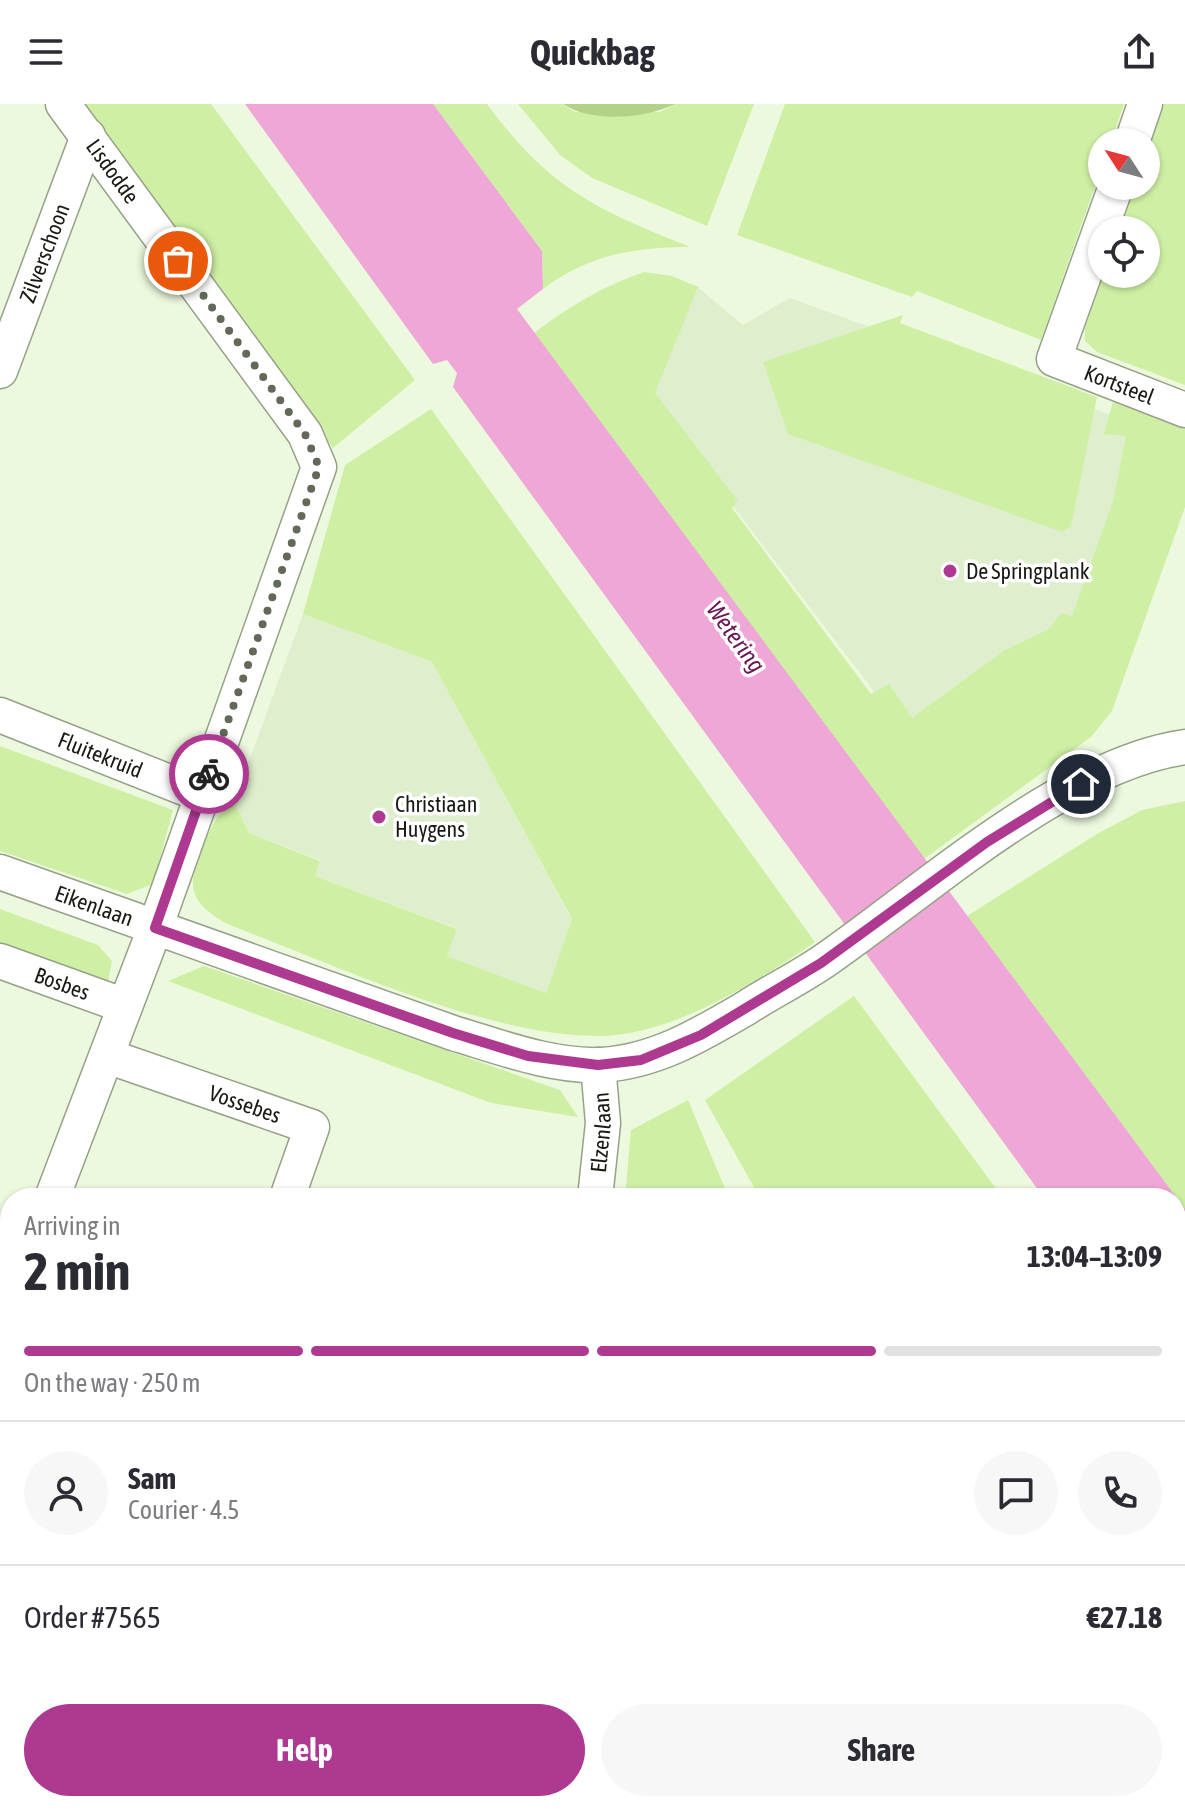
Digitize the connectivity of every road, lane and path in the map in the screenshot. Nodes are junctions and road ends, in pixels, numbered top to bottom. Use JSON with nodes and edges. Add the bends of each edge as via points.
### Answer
{"nodes":[{"id":1,"x":63,"y":104,"type":"edge"},
{"id":2,"x":1145,"y":104,"type":"edge"},
{"id":3,"x":1137,"y":128,"type":"edge"},
{"id":4,"x":88,"y":136,"type":"junction"},
{"id":5,"x":1111,"y":200,"type":"edge"},
{"id":6,"x":0,"y":371,"type":"edge"},
{"id":7,"x":1185,"y":410,"type":"edge"},
{"id":8,"x":0,"y":715,"type":"edge"},
{"id":9,"x":1185,"y":747,"type":"edge"},
{"id":10,"x":202,"y":795,"type":"junction"},
{"id":11,"x":0,"y":872,"type":"edge"},
{"id":12,"x":155,"y":928,"type":"junction"},
{"id":13,"x":0,"y":961,"type":"edge"},
{"id":14,"x":125,"y":1006,"type":"junction"},
{"id":15,"x":107,"y":1056,"type":"junction"},
{"id":16,"x":598,"y":1065,"type":"junction"},
{"id":17,"x":56,"y":1188,"type":"edge"},
{"id":18,"x":291,"y":1188,"type":"edge"},
{"id":19,"x":596,"y":1188,"type":"edge"}],
"edges":[{"from":1,"to":4,"type":"street","name":"Lisdodde"},
{"from":2,"to":3,"type":"street"},
{"from":4,"to":6,"type":"street","name":"Zilverschoon"},
{"from":4,"to":10,"type":"street","name":"Lisdodde","via":[[305,434],[319,467]]},
{"from":5,"to":7,"type":"street","name":"Kortsteel","via":[[1054,359]]},
{"from":8,"to":10,"type":"street","name":"Fluitekruid"},
{"from":9,"to":16,"type":"street","name":"Eikenlaan","via":[[1150,752],[1081,784],[987,842],[821,963],[701,1035],[641,1060]]},
{"from":10,"to":12,"type":"street","name":"Lisdodde"},
{"from":11,"to":12,"type":"street","name":"Eikenlaan"},
{"from":12,"to":14,"type":"street"},
{"from":12,"to":16,"type":"street","name":"Eikenlaan","via":[[453,1033],[528,1056]]},
{"from":13,"to":14,"type":"street","name":"Bosbes"},
{"from":14,"to":15,"type":"street"},
{"from":15,"to":17,"type":"street"},
{"from":15,"to":18,"type":"street","name":"Vossebes","via":[[312,1127]]},
{"from":16,"to":19,"type":"street","name":"Elzenlaan","via":[[603,1123]]}]}
